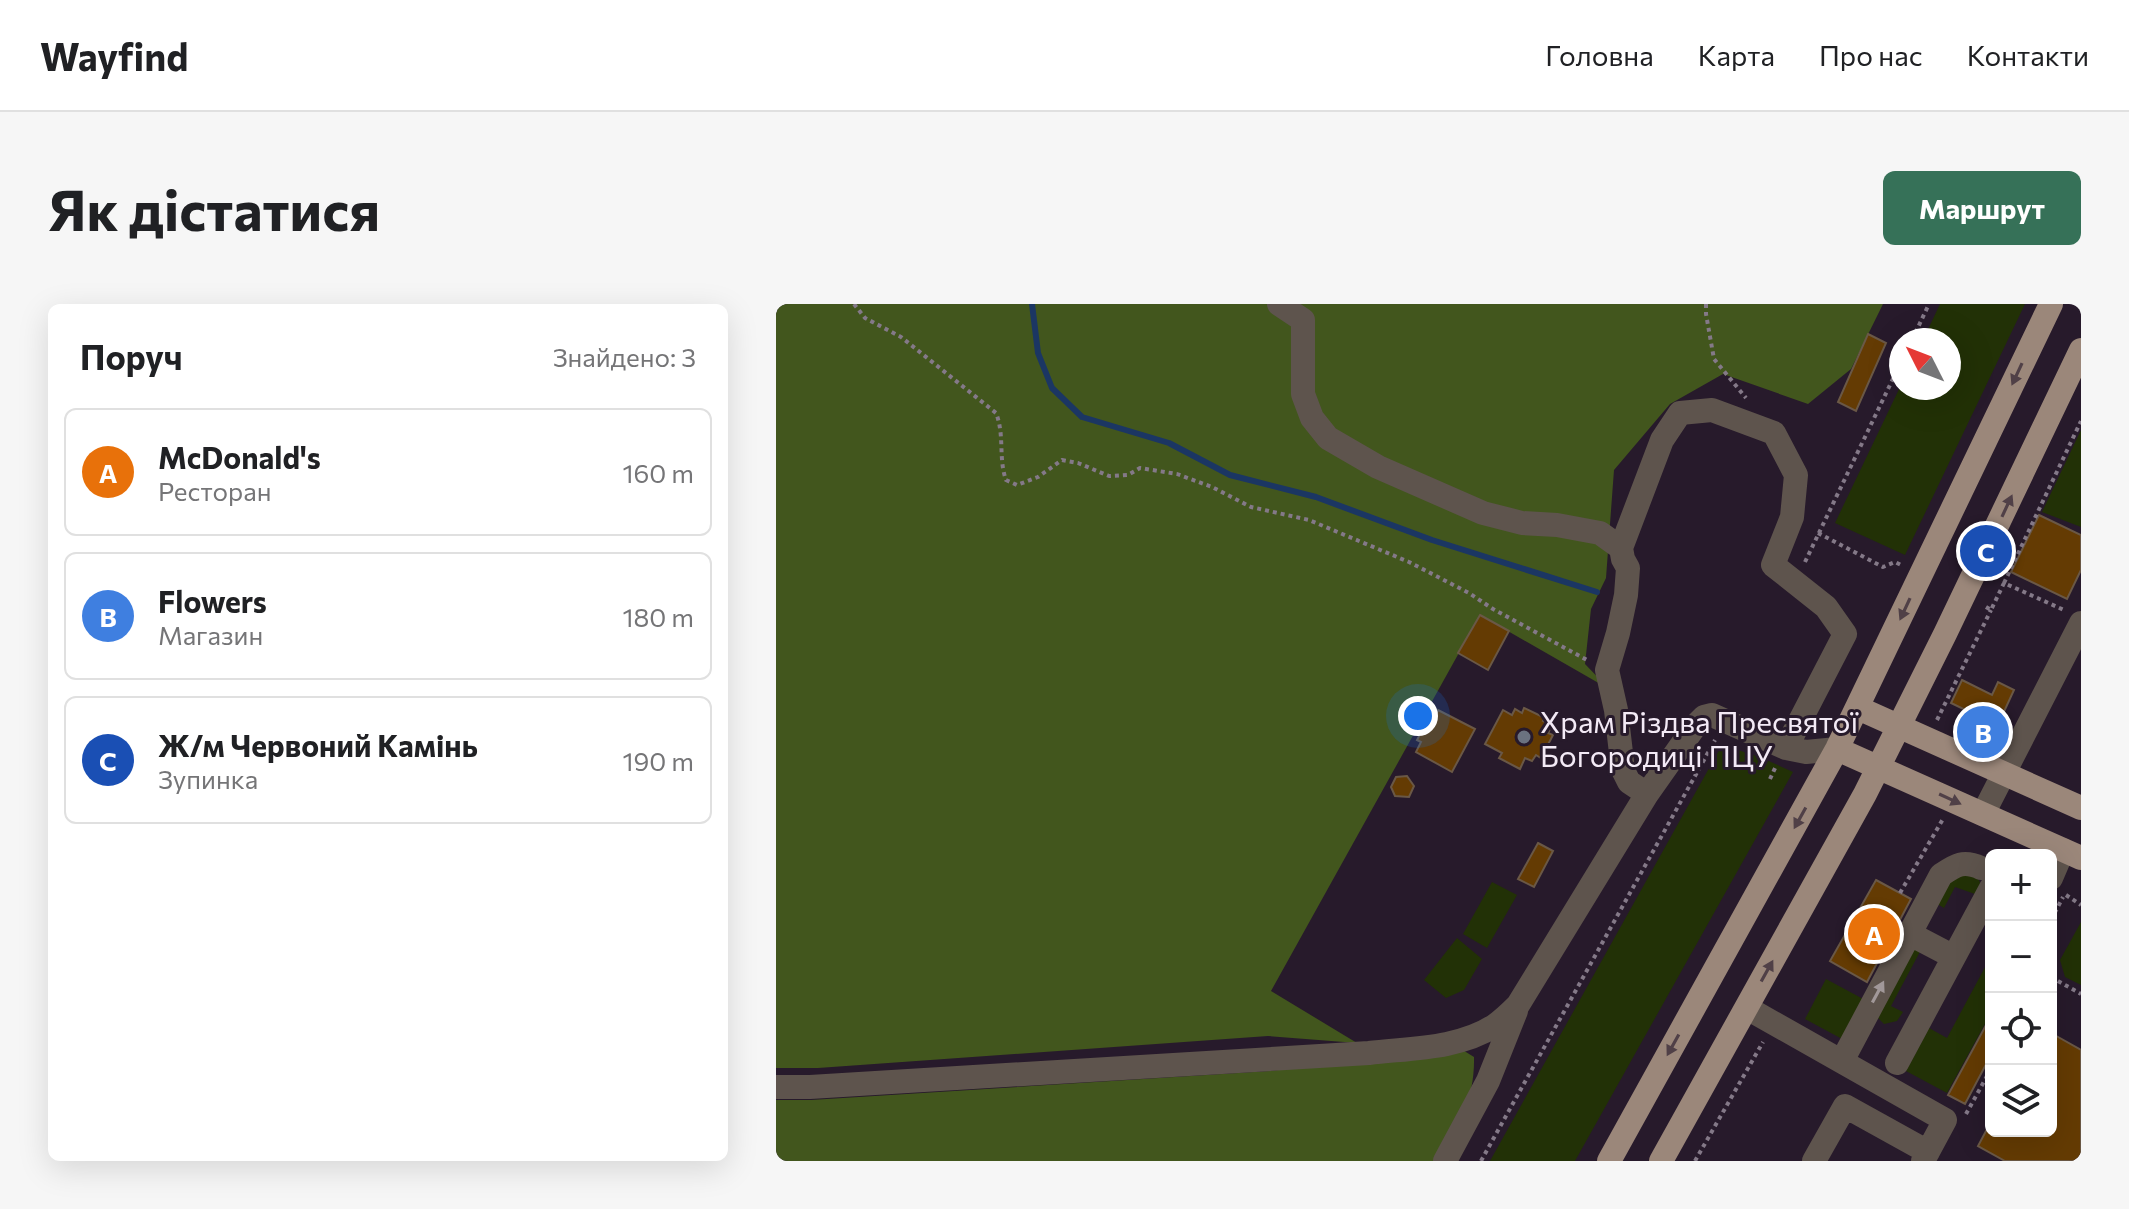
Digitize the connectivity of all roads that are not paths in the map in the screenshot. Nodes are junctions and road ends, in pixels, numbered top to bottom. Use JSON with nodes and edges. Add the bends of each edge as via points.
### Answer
{"nodes":[{"id":1,"x":1279,"y":304,"type":"edge"},
{"id":2,"x":2051,"y":304,"type":"edge"},
{"id":3,"x":2081,"y":350,"type":"edge"},
{"id":4,"x":1621,"y":548,"type":"junction"},
{"id":5,"x":2075,"y":618,"type":"edge"},
{"id":6,"x":1858,"y":708,"type":"junction"},
{"id":7,"x":1899,"y":727,"type":"junction"},
{"id":8,"x":1786,"y":748,"type":"junction"},
{"id":9,"x":1837,"y":749,"type":"junction"},
{"id":10,"x":1879,"y":767,"type":"junction"},
{"id":11,"x":2004,"y":773,"type":"junction"},
{"id":12,"x":1647,"y":794,"type":"junction"},
{"id":13,"x":2081,"y":808,"type":"edge"},
{"id":14,"x":1983,"y":814,"type":"junction"},
{"id":15,"x":2072,"y":854,"type":"edge"},
{"id":16,"x":1985,"y":877,"type":"edge"},
{"id":17,"x":1985,"y":880,"type":"edge"},
{"id":18,"x":2058,"y":885,"type":"edge"},
{"id":19,"x":1910,"y":934,"type":"junction"},
{"id":20,"x":1954,"y":957,"type":"junction"},
{"id":21,"x":1518,"y":1005,"type":"junction"},
{"id":22,"x":1747,"y":1008,"type":"junction"},
{"id":23,"x":1842,"y":1061,"type":"junction"},
{"id":24,"x":1897,"y":1063,"type":"dead end"},
{"id":25,"x":776,"y":1087,"type":"edge"},
{"id":26,"x":1926,"y":1157,"type":"edge"},
{"id":27,"x":1445,"y":1161,"type":"edge"},
{"id":28,"x":1609,"y":1161,"type":"edge"},
{"id":29,"x":1661,"y":1161,"type":"edge"},
{"id":30,"x":1814,"y":1161,"type":"edge"}],
"edges":[{"from":1,"to":4,"type":"street","via":[[1303,320],[1303,394],[1312,418],[1328,438],[1378,467],[1483,513],[1600,533]]},
{"from":2,"to":6,"type":"main road","one_way":true},
{"from":7,"to":3,"type":"main road","one_way":true},
{"from":4,"to":8,"type":"street","via":[[1662,440],[1680,413],[1712,410],[1774,433],[1796,475],[1792,517],[1773,565],[1826,607],[1845,634]]},
{"from":4,"to":12,"type":"street","via":[[1628,568],[1626,595],[1607,670],[1623,770],[1629,782]]},
{"from":5,"to":11,"type":"street"},
{"from":6,"to":7,"type":"main road"},
{"from":6,"to":9,"type":"main road"},
{"from":7,"to":10,"type":"main road"},
{"from":7,"to":11,"type":"main road"},
{"from":8,"to":9,"type":"street"},
{"from":8,"to":12,"type":"street","via":[[1712,715],[1704,717]]},
{"from":9,"to":10,"type":"main road"},
{"from":9,"to":28,"type":"main road","one_way":true},
{"from":10,"to":14,"type":"main road","one_way":true},
{"from":22,"to":10,"type":"main road","one_way":true},
{"from":11,"to":13,"type":"main road"},
{"from":11,"to":14,"type":"street"},
{"from":12,"to":21,"type":"street"},
{"from":14,"to":15,"type":"main road"},
{"from":15,"to":18,"type":"street"},
{"from":16,"to":19,"type":"street","via":[[1972,864],[1957,864],[1941,875]]},
{"from":17,"to":20,"type":"street"},
{"from":19,"to":20,"type":"street"},
{"from":23,"to":19,"type":"street","one_way":true},
{"from":20,"to":24,"type":"street"},
{"from":21,"to":25,"type":"street","via":[[1494,1026],[1466,1039],[1369,1053]]},
{"from":21,"to":27,"type":"street","via":[[1488,1081]]},
{"from":22,"to":23,"type":"street"},
{"from":22,"to":29,"type":"main road"},
{"from":23,"to":26,"type":"street","via":[[1945,1120]]},
{"from":26,"to":30,"type":"street","via":[[1845,1106]]}]}
